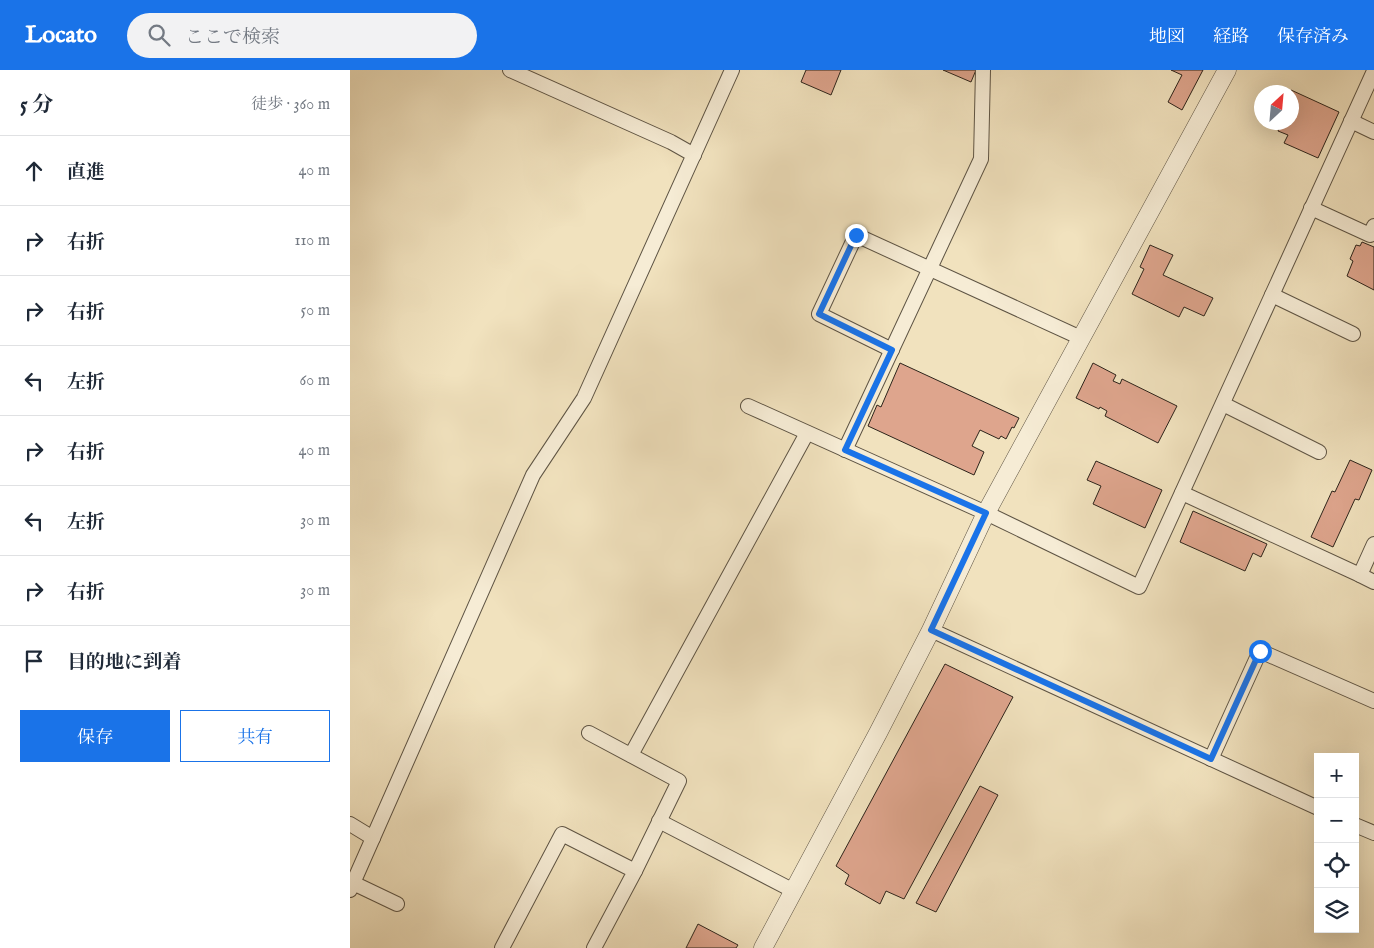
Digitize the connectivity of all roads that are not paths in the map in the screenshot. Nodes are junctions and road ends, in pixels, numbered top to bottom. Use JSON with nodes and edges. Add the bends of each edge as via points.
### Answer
{"nodes":[{"id":1,"x":510,"y":70,"type":"edge"},
{"id":2,"x":732,"y":70,"type":"edge"},
{"id":3,"x":983,"y":70,"type":"edge"},
{"id":4,"x":1227,"y":70,"type":"edge"},
{"id":5,"x":1374,"y":71,"type":"edge"},
{"id":6,"x":1352,"y":121,"type":"junction"},
{"id":7,"x":1374,"y":132,"type":"edge"},
{"id":8,"x":694,"y":155,"type":"junction"},
{"id":9,"x":1311,"y":208,"type":"junction"},
{"id":10,"x":1374,"y":226,"type":"edge"},
{"id":11,"x":930,"y":269,"type":"junction"},
{"id":12,"x":1272,"y":295,"type":"junction"},
{"id":13,"x":1353,"y":334,"type":"dead end"},
{"id":14,"x":1081,"y":338,"type":"junction"},
{"id":15,"x":892,"y":350,"type":"junction"},
{"id":16,"x":1223,"y":404,"type":"junction"},
{"id":17,"x":748,"y":406,"type":"dead end"},
{"id":18,"x":807,"y":433,"type":"junction"},
{"id":19,"x":845,"y":450,"type":"junction"},
{"id":20,"x":1319,"y":452,"type":"dead end"},
{"id":21,"x":1182,"y":493,"type":"junction"},
{"id":22,"x":986,"y":513,"type":"junction"},
{"id":23,"x":1374,"y":544,"type":"edge"},
{"id":24,"x":1360,"y":575,"type":"junction"},
{"id":25,"x":1374,"y":582,"type":"edge"},
{"id":26,"x":931,"y":630,"type":"junction"},
{"id":27,"x":1373,"y":699,"type":"edge"},
{"id":28,"x":589,"y":733,"type":"dead end"},
{"id":29,"x":631,"y":755,"type":"junction"},
{"id":30,"x":1211,"y":759,"type":"junction"},
{"id":31,"x":1314,"y":806,"type":"edge"},
{"id":32,"x":660,"y":821,"type":"junction"},
{"id":33,"x":350,"y":824,"type":"edge"},
{"id":34,"x":1359,"y":827,"type":"edge"},
{"id":35,"x":1374,"y":833,"type":"edge"},
{"id":36,"x":373,"y":838,"type":"junction"},
{"id":37,"x":635,"y":871,"type":"junction"},
{"id":38,"x":352,"y":887,"type":"edge"},
{"id":39,"x":794,"y":890,"type":"junction"},
{"id":40,"x":397,"y":904,"type":"dead end"},
{"id":41,"x":502,"y":948,"type":"edge"},
{"id":42,"x":594,"y":948,"type":"edge"},
{"id":43,"x":762,"y":948,"type":"edge"}],
"edges":[{"from":1,"to":8,"type":"street"},
{"from":2,"to":8,"type":"street"},
{"from":3,"to":11,"type":"street","via":[[981,159]]},
{"from":4,"to":14,"type":"street"},
{"from":5,"to":6,"type":"street"},
{"from":6,"to":7,"type":"street"},
{"from":6,"to":9,"type":"street"},
{"from":8,"to":36,"type":"street","via":[[584,398],[534,475]]},
{"from":9,"to":10,"type":"street","via":[[1370,235]]},
{"from":9,"to":12,"type":"street"},
{"from":11,"to":14,"type":"street"},
{"from":11,"to":15,"type":"street"},
{"from":11,"to":15,"type":"street","via":[[856,235],[819,314]]},
{"from":12,"to":13,"type":"street"},
{"from":12,"to":16,"type":"street"},
{"from":14,"to":22,"type":"street"},
{"from":15,"to":19,"type":"street"},
{"from":16,"to":20,"type":"street"},
{"from":16,"to":21,"type":"street"},
{"from":17,"to":18,"type":"street"},
{"from":18,"to":19,"type":"street"},
{"from":18,"to":29,"type":"street"},
{"from":19,"to":22,"type":"street"},
{"from":21,"to":22,"type":"street","via":[[1139,587]]},
{"from":21,"to":24,"type":"street"},
{"from":22,"to":26,"type":"street"},
{"from":23,"to":24,"type":"street"},
{"from":24,"to":25,"type":"street"},
{"from":26,"to":30,"type":"street"},
{"from":26,"to":39,"type":"street"},
{"from":27,"to":30,"type":"street","via":[[1260,651]]},
{"from":28,"to":29,"type":"street"},
{"from":29,"to":32,"type":"street","via":[[679,781]]},
{"from":30,"to":31,"type":"street"},
{"from":32,"to":37,"type":"street"},
{"from":32,"to":39,"type":"street"},
{"from":33,"to":36,"type":"street"},
{"from":34,"to":35,"type":"street"},
{"from":36,"to":38,"type":"street"},
{"from":37,"to":41,"type":"street","via":[[562,834]]},
{"from":37,"to":42,"type":"street"},
{"from":38,"to":40,"type":"street"},
{"from":39,"to":43,"type":"street"}]}
